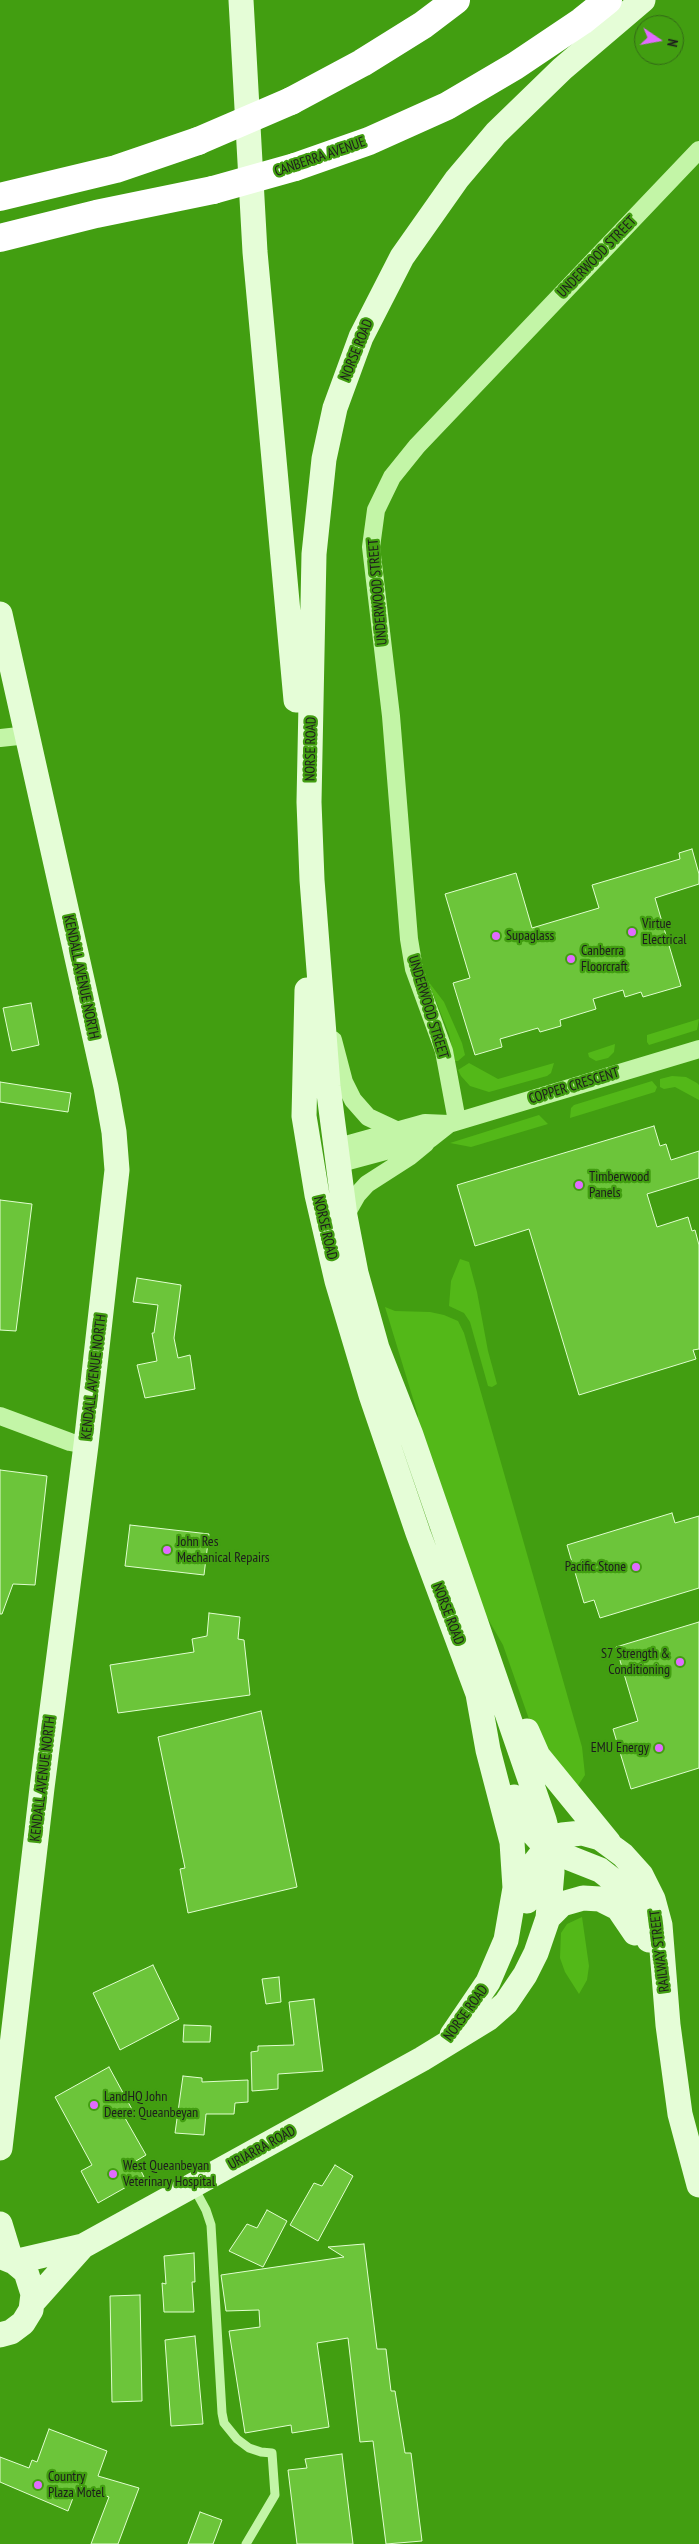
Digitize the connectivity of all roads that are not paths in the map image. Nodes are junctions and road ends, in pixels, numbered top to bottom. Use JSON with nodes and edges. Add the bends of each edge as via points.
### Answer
{"nodes":[{"id":1,"x":241,"y":0,"type":"edge"},
{"id":2,"x":456,"y":0,"type":"edge"},
{"id":3,"x":608,"y":0,"type":"edge"},
{"id":4,"x":644,"y":0,"type":"edge"},
{"id":5,"x":699,"y":150,"type":"edge"},
{"id":6,"x":3,"y":197,"type":"edge"},
{"id":7,"x":11,"y":235,"type":"edge"},
{"id":8,"x":0,"y":614,"type":"edge"},
{"id":9,"x":28,"y":735,"type":"junction"},
{"id":10,"x":0,"y":738,"type":"edge"},
{"id":11,"x":309,"y":802,"type":"junction"},
{"id":12,"x":312,"y":880,"type":"junction"},
{"id":13,"x":322,"y":1000,"type":"junction"},
{"id":14,"x":699,"y":1049,"type":"edge"},
{"id":15,"x":453,"y":1123,"type":"junction"},
{"id":16,"x":398,"y":1131,"type":"junction"},
{"id":17,"x":430,"y":1139,"type":"junction"},
{"id":18,"x":336,"y":1156,"type":"junction"},
{"id":19,"x":312,"y":1162,"type":"junction"},
{"id":20,"x":345,"y":1216,"type":"junction"},
{"id":21,"x":0,"y":1416,"type":"edge"},
{"id":22,"x":86,"y":1445,"type":"junction"},
{"id":23,"x":470,"y":1610,"type":"junction"},
{"id":24,"x":478,"y":1694,"type":"junction"},
{"id":25,"x":549,"y":1846,"type":"junction"},
{"id":26,"x":613,"y":1846,"type":"junction"},
{"id":27,"x":548,"y":1918,"type":"junction"},
{"id":28,"x":655,"y":1983,"type":"junction"},
{"id":29,"x":475,"y":2004,"type":"junction"},
{"id":30,"x":668,"y":2025,"type":"junction"},
{"id":31,"x":431,"y":2054,"type":"junction"},
{"id":32,"x":0,"y":2148,"type":"edge"},
{"id":33,"x":699,"y":2185,"type":"edge"},
{"id":34,"x":192,"y":2186,"type":"junction"},
{"id":35,"x":0,"y":2224,"type":"edge"},
{"id":36,"x":83,"y":2246,"type":"junction"},
{"id":37,"x":8,"y":2259,"type":"edge"},
{"id":38,"x":33,"y":2302,"type":"junction"},
{"id":39,"x":1,"y":2336,"type":"edge"},
{"id":40,"x":246,"y":2544,"type":"edge"}],
"edges":[{"from":1,"to":11,"type":"main road","name":"NORSE ROAD","via":[[256,252],[298,728]]},
{"from":2,"to":6,"type":"highway","bridge":true,"via":[[424,25],[362,63],[291,101],[198,141],[116,169]]},
{"from":3,"to":7,"type":"highway","name":"CANBERRA AVENUE","bridge":true,"via":[[515,66],[447,106],[369,141],[295,167],[213,190]]},
{"from":4,"to":11,"type":"main road","name":"NORSE ROAD","via":[[523,106],[457,179],[402,257],[354,353],[329,432],[316,520]]},
{"from":5,"to":15,"type":"street","name":"UNDERWOOD STREET","via":[[416,446],[392,477],[376,510],[371,547],[391,716],[405,898],[414,969],[444,1051]]},
{"from":8,"to":9,"type":"main road","name":"KENDALL AVENUE NORTH"},
{"from":9,"to":10,"type":"street"},
{"from":9,"to":22,"type":"main road","name":"KENDALL AVENUE NORTH","via":[[114,1132],[117,1170],[114,1214]]},
{"from":11,"to":12,"type":"main road","name":"NORSE ROAD"},
{"from":12,"to":13,"type":"main road","name":"NORSE ROAD"},
{"from":12,"to":19,"type":"main road","name":"NORSE ROAD","via":[[304,1116]]},
{"from":13,"to":16,"type":"street","via":[[348,1091],[368,1117]]},
{"from":13,"to":18,"type":"main road","name":"NORSE ROAD"},
{"from":14,"to":15,"type":"street","name":"COPPER CRESCENT"},
{"from":15,"to":16,"type":"street","name":"COPPER CRESCENT","via":[[425,1123]]},
{"from":15,"to":17,"type":"street","name":"COPPER CRESCENT"},
{"from":16,"to":18,"type":"street","name":"COPPER CRESCENT"},
{"from":17,"to":18,"type":"street","name":"COPPER CRESCENT"},
{"from":17,"to":20,"type":"street","via":[[410,1157],[367,1184]]},
{"from":18,"to":19,"type":"main road"},
{"from":18,"to":20,"type":"main road","name":"NORSE ROAD"},
{"from":19,"to":24,"type":"main road","name":"NORSE ROAD","via":[[338,1281],[360,1359],[418,1533]]},
{"from":20,"to":23,"type":"main road","name":"NORSE ROAD","via":[[356,1273],[378,1348]]},
{"from":21,"to":22,"type":"street"},
{"from":22,"to":32,"type":"main road","name":"KENDALL AVENUE NORTH"},
{"from":23,"to":25,"type":"main road","name":"NORSE ROAD","via":[[535,1794]]},
{"from":23,"to":26,"type":"main road","via":[[498,1648],[538,1756]]},
{"from":24,"to":25,"type":"main road","name":"RAILWAY STREET","via":[[519,1815],[528,1828]]},
{"from":24,"to":29,"type":"main road","name":"NORSE ROAD","via":[[488,1750],[511,1834],[516,1878],[506,1940],[495,1969]]},
{"from":25,"to":26,"type":"main road","name":"RAILWAY STREET","via":[[562,1835],[582,1833],[595,1835]]},
{"from":25,"to":27,"type":"main road","name":"NORSE ROAD","via":[[552,1882]]},
{"from":25,"to":28,"type":"main road","name":"RAILWAY STREET","via":[[609,1876],[632,1898],[647,1932]]},
{"from":25,"to":29,"type":"main road","via":[[531,1872],[525,1919],[517,1945]]},
{"from":26,"to":30,"type":"main road","name":"RAILWAY STREET","via":[[640,1875],[656,1909]]},
{"from":27,"to":28,"type":"main road","name":"RAILWAY STREET","via":[[562,1904],[578,1900],[592,1898],[612,1904],[631,1924]]},
{"from":27,"to":31,"type":"main road","name":"NORSE ROAD","via":[[530,1966],[506,2003],[489,2018]]},
{"from":28,"to":30,"type":"main road","name":"RAILWAY STREET"},
{"from":29,"to":31,"type":"main road","name":"NORSE ROAD"},
{"from":30,"to":33,"type":"main road","name":"RAILWAY STREET","via":[[680,2114]]},
{"from":31,"to":34,"type":"main road","name":"URIARRA ROAD"},
{"from":34,"to":36,"type":"main road","name":"URIARRA ROAD"},
{"from":34,"to":40,"type":"lane","via":[[211,2225],[224,2423],[249,2448],[272,2453],[275,2496]]},
{"from":35,"to":37,"type":"main road"},
{"from":36,"to":37,"type":"main road","name":"URIARRA ROAD"},
{"from":36,"to":38,"type":"main road","name":"URIARRA ROAD"},
{"from":37,"to":38,"type":"main road","via":[[30,2279]]},
{"from":38,"to":39,"type":"main road","name":"URIARRA ROAD","via":[[23,2323]]}]}
